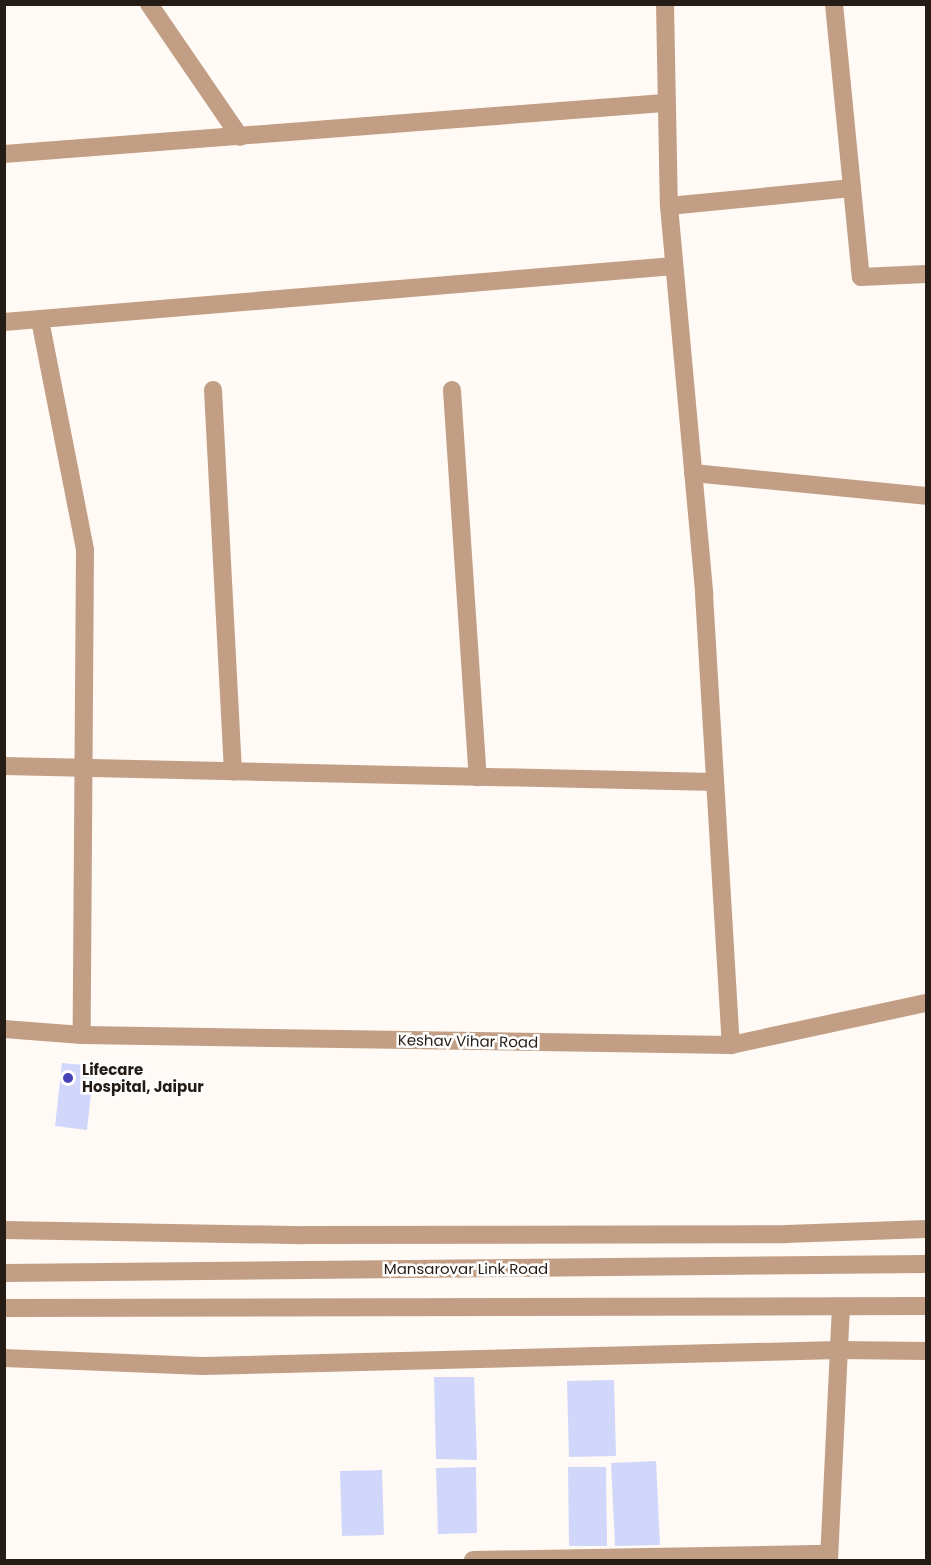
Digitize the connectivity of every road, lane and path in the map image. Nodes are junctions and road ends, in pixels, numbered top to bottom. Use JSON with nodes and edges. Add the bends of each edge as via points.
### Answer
{"nodes":[{"id":1,"x":149,"y":4,"type":"edge"},
{"id":2,"x":664,"y":4,"type":"edge"},
{"id":3,"x":834,"y":4,"type":"edge"},
{"id":4,"x":664,"y":103,"type":"junction"},
{"id":5,"x":240,"y":137,"type":"junction"},
{"id":6,"x":4,"y":154,"type":"edge"},
{"id":7,"x":852,"y":188,"type":"junction"},
{"id":8,"x":669,"y":206,"type":"junction"},
{"id":9,"x":674,"y":266,"type":"junction"},
{"id":10,"x":927,"y":274,"type":"edge"},
{"id":11,"x":40,"y":321,"type":"junction"},
{"id":12,"x":4,"y":322,"type":"edge"},
{"id":13,"x":213,"y":390,"type":"dead end"},
{"id":14,"x":452,"y":390,"type":"dead end"},
{"id":15,"x":693,"y":473,"type":"junction"},
{"id":16,"x":927,"y":496,"type":"edge"},
{"id":17,"x":4,"y":766,"type":"edge"},
{"id":18,"x":87,"y":767,"type":"junction"},
{"id":19,"x":233,"y":771,"type":"junction"},
{"id":20,"x":478,"y":777,"type":"junction"},
{"id":21,"x":715,"y":782,"type":"junction"},
{"id":22,"x":927,"y":1003,"type":"edge"},
{"id":23,"x":4,"y":1029,"type":"edge"},
{"id":24,"x":82,"y":1035,"type":"junction"},
{"id":25,"x":731,"y":1045,"type":"junction"},
{"id":26,"x":4,"y":1230,"type":"edge"},
{"id":27,"x":927,"y":1230,"type":"edge"},
{"id":28,"x":786,"y":1234,"type":"junction"},
{"id":29,"x":927,"y":1264,"type":"edge"},
{"id":30,"x":784,"y":1266,"type":"junction"},
{"id":31,"x":4,"y":1273,"type":"edge"},
{"id":32,"x":927,"y":1306,"type":"edge"},
{"id":33,"x":841,"y":1307,"type":"junction"},
{"id":34,"x":4,"y":1308,"type":"edge"},
{"id":35,"x":839,"y":1350,"type":"junction"},
{"id":36,"x":927,"y":1351,"type":"edge"},
{"id":37,"x":4,"y":1358,"type":"edge"},
{"id":38,"x":829,"y":1557,"type":"edge"},
{"id":39,"x":473,"y":1560,"type":"edge"}],
"edges":[{"from":1,"to":5,"type":"street"},
{"from":2,"to":4,"type":"street"},
{"from":3,"to":7,"type":"street"},
{"from":4,"to":5,"type":"street"},
{"from":4,"to":8,"type":"street"},
{"from":5,"to":6,"type":"street"},
{"from":7,"to":8,"type":"street"},
{"from":7,"to":10,"type":"street","via":[[861,278]]},
{"from":8,"to":9,"type":"street"},
{"from":9,"to":11,"type":"street"},
{"from":9,"to":15,"type":"street"},
{"from":11,"to":12,"type":"street"},
{"from":11,"to":18,"type":"street","via":[[85,550]]},
{"from":13,"to":19,"type":"street"},
{"from":14,"to":20,"type":"street"},
{"from":15,"to":16,"type":"street"},
{"from":15,"to":21,"type":"street"},
{"from":17,"to":18,"type":"street"},
{"from":18,"to":19,"type":"street"},
{"from":18,"to":24,"type":"street"},
{"from":19,"to":20,"type":"street"},
{"from":20,"to":21,"type":"street"},
{"from":21,"to":25,"type":"street"},
{"from":22,"to":25,"type":"street","name":"Keshav Vihar Road"},
{"from":23,"to":24,"type":"street","name":"Keshav Vihar Road"},
{"from":24,"to":25,"type":"street","name":"Keshav Vihar Road"},
{"from":26,"to":28,"type":"street","via":[[304,1235]]},
{"from":27,"to":28,"type":"street"},
{"from":28,"to":30,"type":"street"},
{"from":29,"to":30,"type":"street","name":"Mansarovar Link Road"},
{"from":30,"to":31,"type":"street","name":"Mansarovar Link Road"},
{"from":32,"to":33,"type":"street"},
{"from":33,"to":34,"type":"street"},
{"from":33,"to":35,"type":"street"},
{"from":35,"to":36,"type":"street"},
{"from":35,"to":37,"type":"street","via":[[202,1366]]},
{"from":35,"to":38,"type":"street"},
{"from":38,"to":39,"type":"street"}]}
